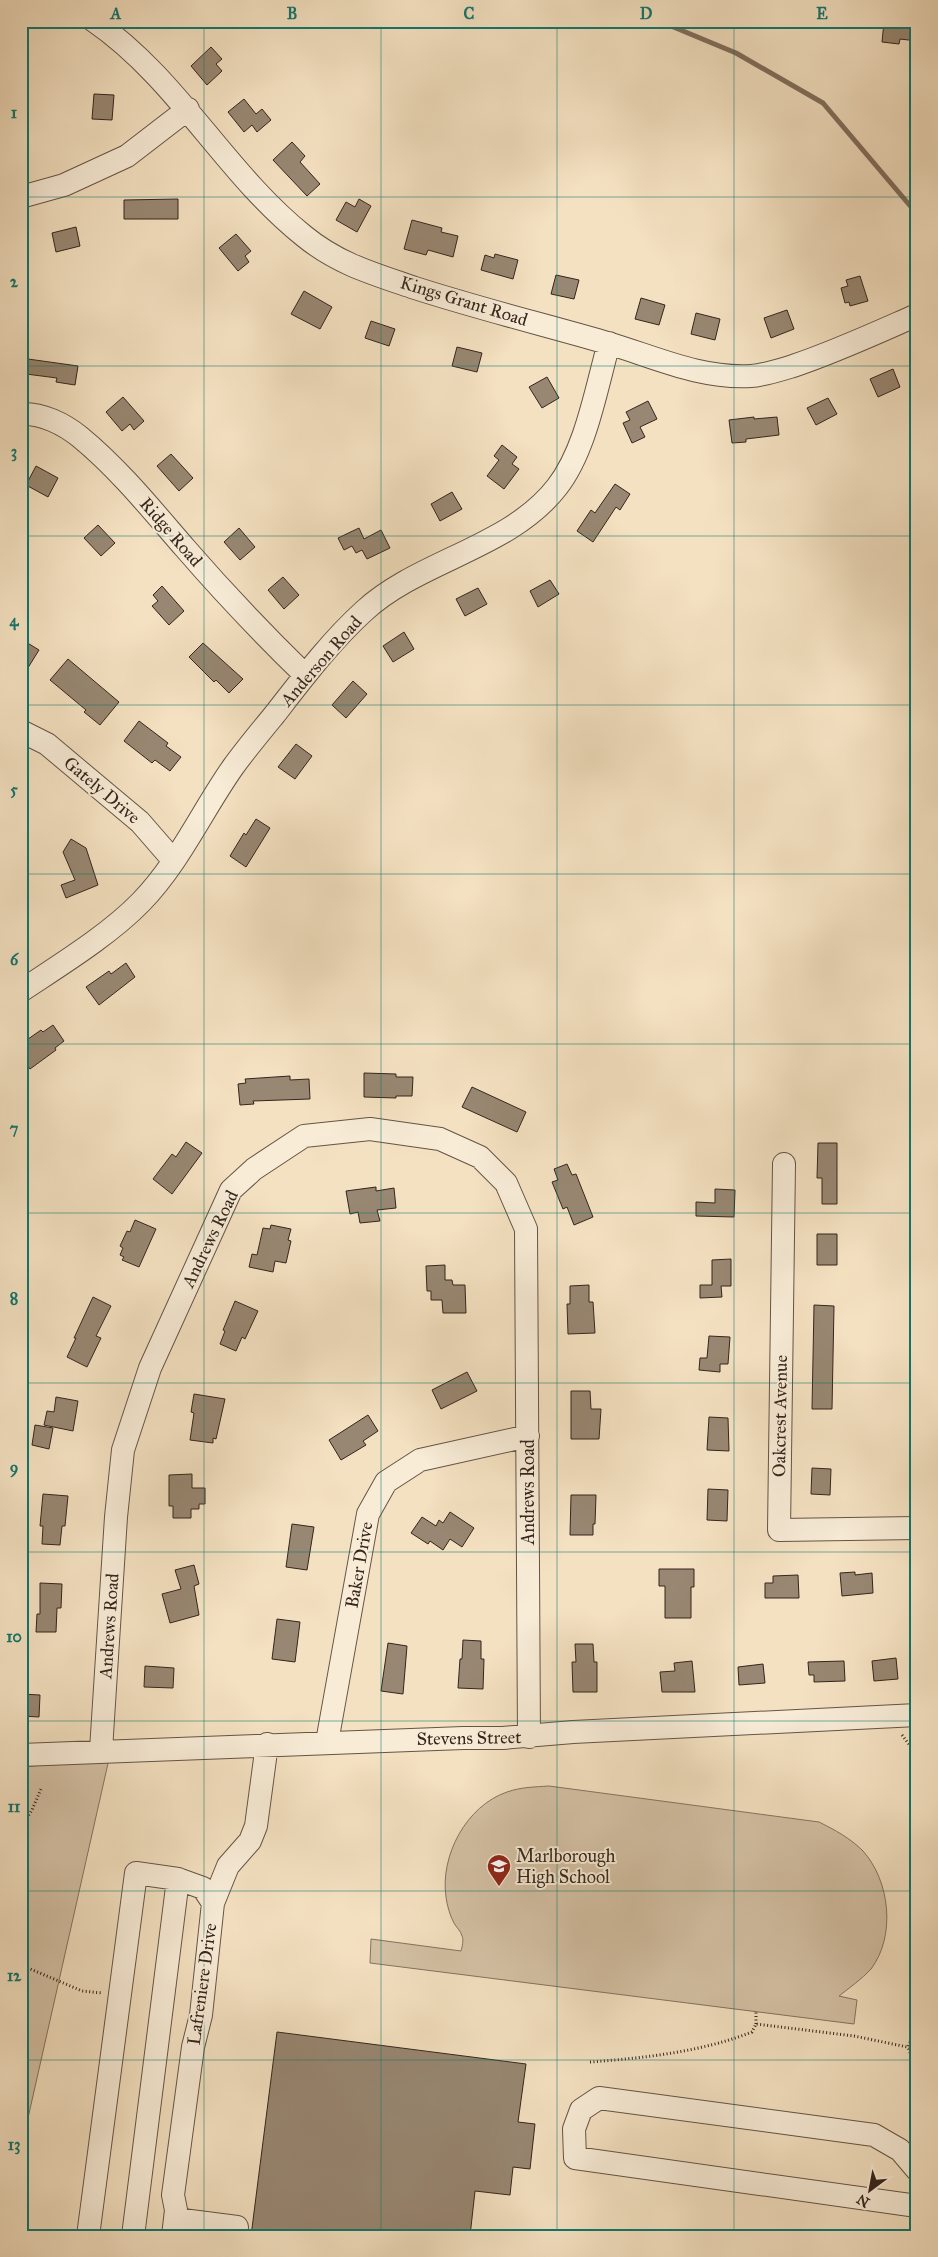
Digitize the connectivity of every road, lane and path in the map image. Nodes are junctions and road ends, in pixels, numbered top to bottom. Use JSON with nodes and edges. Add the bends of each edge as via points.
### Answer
{"nodes":[{"id":1,"x":94,"y":21,"type":"edge"},
{"id":2,"x":188,"y":109,"type":"junction"},
{"id":3,"x":21,"y":197,"type":"edge"},
{"id":4,"x":917,"y":315,"type":"edge"},
{"id":5,"x":609,"y":343,"type":"junction"},
{"id":6,"x":21,"y":414,"type":"edge"},
{"id":7,"x":305,"y":675,"type":"junction"},
{"id":8,"x":21,"y":731,"type":"edge"},
{"id":9,"x":173,"y":860,"type":"junction"},
{"id":10,"x":21,"y":991,"type":"edge"},
{"id":11,"x":784,"y":1164,"type":"dead end"},
{"id":12,"x":528,"y":1436,"type":"junction"},
{"id":13,"x":917,"y":1528,"type":"edge"},
{"id":14,"x":917,"y":1715,"type":"edge"},
{"id":15,"x":896,"y":1730,"type":"dead end"},
{"id":16,"x":529,"y":1737,"type":"junction"},
{"id":17,"x":327,"y":1742,"type":"junction"},
{"id":18,"x":267,"y":1744,"type":"junction"},
{"id":19,"x":101,"y":1750,"type":"junction"},
{"id":20,"x":21,"y":1754,"type":"edge"},
{"id":21,"x":917,"y":1755,"type":"edge"},
{"id":22,"x":41,"y":1789,"type":"dead end"},
{"id":23,"x":21,"y":1827,"type":"edge"},
{"id":24,"x":228,"y":1866,"type":"junction"},
{"id":25,"x":181,"y":1880,"type":"junction"},
{"id":26,"x":214,"y":1902,"type":"junction"},
{"id":27,"x":21,"y":1965,"type":"edge"},
{"id":28,"x":120,"y":1996,"type":"junction"},
{"id":29,"x":756,"y":2012,"type":"dead end"},
{"id":30,"x":756,"y":2024,"type":"junction"},
{"id":31,"x":917,"y":2026,"type":"edge"},
{"id":32,"x":908,"y":2047,"type":"junction"},
{"id":33,"x":917,"y":2049,"type":"edge"},
{"id":34,"x":590,"y":2062,"type":"dead end"},
{"id":35,"x":917,"y":2088,"type":"edge"},
{"id":36,"x":917,"y":2170,"type":"edge"},
{"id":37,"x":917,"y":2206,"type":"edge"},
{"id":38,"x":236,"y":2227,"type":"dead end"},
{"id":39,"x":174,"y":2228,"type":"edge"},
{"id":40,"x":88,"y":2236,"type":"edge"},
{"id":41,"x":133,"y":2236,"type":"edge"}],
"edges":[{"from":1,"to":2,"type":"street","name":"Kings Grant Road","via":[[117,37]]},
{"from":2,"to":3,"type":"street","via":[[127,156],[64,185]]},
{"from":2,"to":5,"type":"street","name":"Kings Grant Road","via":[[275,211],[327,254],[370,273],[449,299]]},
{"from":4,"to":5,"type":"street","name":"Kings Grant Road","via":[[819,357],[753,376],[714,375]]},
{"from":5,"to":7,"type":"street","name":"Anderson Road","via":[[570,468],[551,494],[519,522],[388,592],[343,630]]},
{"from":6,"to":7,"type":"street","name":"Ridge Road","via":[[54,420],[80,437],[128,483],[242,613]]},
{"from":7,"to":9,"type":"street","name":"Anderson Road","via":[[233,767]]},
{"from":8,"to":9,"type":"street","name":"Gately Drive","via":[[47,744],[140,822]]},
{"from":9,"to":10,"type":"street","name":"Anderson Road","via":[[141,902],[91,943]]},
{"from":11,"to":13,"type":"street","name":"Oakcrest Avenue","via":[[779,1530]]},
{"from":12,"to":16,"type":"street","name":"Andrews Road"},
{"from":12,"to":17,"type":"street","name":"Baker Drive","via":[[420,1460],[386,1482],[368,1514]]},
{"from":12,"to":19,"type":"street","name":"Andrews Road","via":[[526,1229],[506,1183],[480,1157],[440,1139],[370,1129],[304,1136],[254,1169],[231,1190],[227,1198],[150,1368],[123,1450]]},
{"from":14,"to":16,"type":"street","name":"Stevens Street","via":[[573,1732]]},
{"from":15,"to":21,"type":"path"},
{"from":16,"to":17,"type":"street","name":"Stevens Street"},
{"from":17,"to":18,"type":"street","name":"Stevens Street"},
{"from":18,"to":19,"type":"street","name":"Stevens Street"},
{"from":18,"to":24,"type":"street","name":"Lafreniere Drive","via":[[256,1826],[250,1840]]},
{"from":19,"to":20,"type":"street","name":"Stevens Street"},
{"from":22,"to":23,"type":"path"},
{"from":24,"to":25,"type":"street"},
{"from":24,"to":26,"type":"street","name":"Lafreniere Drive"},
{"from":25,"to":26,"type":"street","via":[[203,1888]]},
{"from":25,"to":28,"type":"street","via":[[136,1873]]},
{"from":25,"to":41,"type":"street"},
{"from":26,"to":39,"type":"street","name":"Lafreniere Drive","via":[[201,2015],[193,2047],[173,2195],[176,2210]]},
{"from":27,"to":28,"type":"path","via":[[82,1991]]},
{"from":28,"to":40,"type":"street"},
{"from":29,"to":30,"type":"path"},
{"from":30,"to":32,"type":"path","via":[[854,2036]]},
{"from":30,"to":34,"type":"path","via":[[752,2032],[732,2040],[643,2058]]},
{"from":31,"to":32,"type":"path"},
{"from":32,"to":33,"type":"path"},
{"from":32,"to":35,"type":"path"},
{"from":36,"to":37,"type":"street","via":[[900,2150],[874,2135],[599,2098],[581,2110],[574,2129],[575,2158]]},
{"from":38,"to":39,"type":"street"}]}
